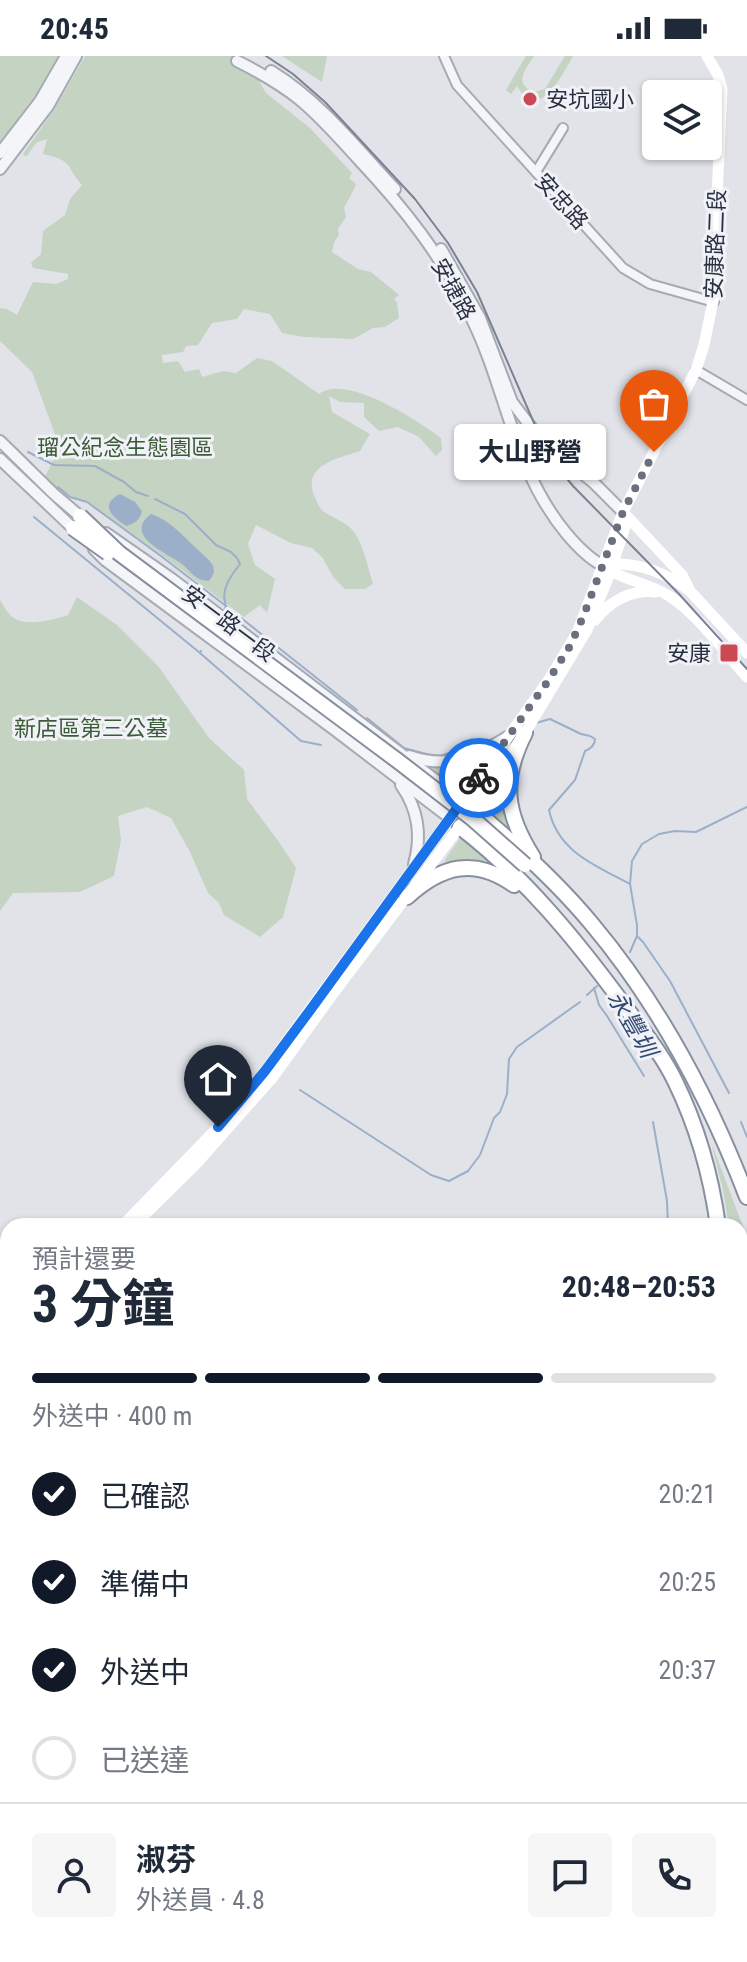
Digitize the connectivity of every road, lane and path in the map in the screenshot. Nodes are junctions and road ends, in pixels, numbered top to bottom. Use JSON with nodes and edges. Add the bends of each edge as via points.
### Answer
{"nodes":[{"id":1,"x":66,"y":56,"type":"edge"},
{"id":2,"x":76,"y":56,"type":"edge"},
{"id":3,"x":444,"y":56,"type":"edge"},
{"id":4,"x":240,"y":58,"type":"edge"},
{"id":5,"x":711,"y":58,"type":"edge"},
{"id":6,"x":563,"y":128,"type":"dead end"},
{"id":7,"x":16,"y":142,"type":"junction"},
{"id":8,"x":0,"y":153,"type":"edge"},
{"id":9,"x":0,"y":169,"type":"edge"},
{"id":10,"x":536,"y":172,"type":"junction"},
{"id":11,"x":714,"y":302,"type":"junction"},
{"id":12,"x":696,"y":370,"type":"junction"},
{"id":13,"x":501,"y":384,"type":"junction"},
{"id":14,"x":746,"y":397,"type":"edge"},
{"id":15,"x":0,"y":441,"type":"edge"},
{"id":16,"x":0,"y":459,"type":"edge"},
{"id":17,"x":623,"y":512,"type":"junction"},
{"id":18,"x":76,"y":522,"type":"junction"},
{"id":19,"x":608,"y":567,"type":"junction"},
{"id":20,"x":690,"y":591,"type":"junction"},
{"id":21,"x":666,"y":594,"type":"junction"},
{"id":22,"x":587,"y":630,"type":"junction"},
{"id":23,"x":747,"y":653,"type":"edge"},
{"id":24,"x":747,"y":677,"type":"edge"},
{"id":25,"x":357,"y":721,"type":"junction"},
{"id":26,"x":525,"y":733,"type":"junction"},
{"id":27,"x":509,"y":736,"type":"junction"},
{"id":28,"x":345,"y":738,"type":"junction"},
{"id":29,"x":400,"y":753,"type":"junction"},
{"id":30,"x":395,"y":777,"type":"junction"},
{"id":31,"x":468,"y":805,"type":"junction"},
{"id":32,"x":455,"y":823,"type":"junction"},
{"id":33,"x":522,"y":868,"type":"junction"},
{"id":34,"x":412,"y":870,"type":"junction"},
{"id":35,"x":548,"y":877,"type":"junction"},
{"id":36,"x":407,"y":897,"type":"junction"},
{"id":37,"x":554,"y":917,"type":"junction"},
{"id":38,"x":690,"y":1070,"type":"junction"},
{"id":39,"x":673,"y":1077,"type":"junction"},
{"id":40,"x":747,"y":1197,"type":"edge"},
{"id":41,"x":130,"y":1218,"type":"edge"},
{"id":42,"x":141,"y":1218,"type":"edge"},
{"id":43,"x":717,"y":1218,"type":"edge"}],
"edges":[{"from":1,"to":7,"type":"street"},
{"from":2,"to":7,"type":"street","via":[[48,106]]},
{"from":3,"to":10,"type":"street","name":"安忠路","via":[[457,85]]},
{"from":4,"to":13,"type":"street","name":"安捷路","via":[[288,82],[320,108],[409,205],[480,318]]},
{"from":5,"to":11,"type":"main road","name":"安康路二段","via":[[722,89],[720,252]]},
{"from":6,"to":10,"type":"street"},
{"from":7,"to":8,"type":"street"},
{"from":7,"to":9,"type":"street"},
{"from":10,"to":11,"type":"street","name":"安忠路","via":[[623,268],[650,284]]},
{"from":11,"to":12,"type":"main road","name":"安康路二段"},
{"from":12,"to":14,"type":"street"},
{"from":12,"to":17,"type":"main road","name":"安康路二段"},
{"from":13,"to":17,"type":"street","name":"安捷路","via":[[540,439]]},
{"from":13,"to":19,"type":"street","name":"安捷路","via":[[523,460],[543,502],[572,540],[593,561]]},
{"from":15,"to":18,"type":"street","name":"安一路一段"},
{"from":16,"to":18,"type":"street","name":"安一路一段"},
{"from":17,"to":19,"type":"main road","name":"安康路二段","via":[[625,527]]},
{"from":17,"to":20,"type":"main road","via":[[682,575]]},
{"from":18,"to":25,"type":"street","name":"安一路一段","bridge":true,"via":[[172,579]]},
{"from":18,"to":28,"type":"street","name":"安一路一段","bridge":true,"via":[[105,560]]},
{"from":18,"to":33,"type":"highway","bridge":true},
{"from":19,"to":20,"type":"main road","via":[[655,570]]},
{"from":19,"to":21,"type":"main road"},
{"from":19,"to":22,"type":"main road"},
{"from":19,"to":27,"type":"main road","via":[[570,646]]},
{"from":20,"to":23,"type":"main road"},
{"from":21,"to":22,"type":"main road","via":[[650,591],[623,597]]},
{"from":21,"to":24,"type":"main road"},
{"from":22,"to":26,"type":"main road"},
{"from":25,"to":28,"type":"street"},
{"from":25,"to":29,"type":"street","name":"安一路一段"},
{"from":26,"to":31,"type":"main road"},
{"from":26,"to":35,"type":"highway","via":[[512,763],[509,800],[519,832]]},
{"from":27,"to":29,"type":"street","via":[[452,762]]},
{"from":27,"to":31,"type":"main road"},
{"from":28,"to":30,"type":"street","name":"安一路一段"},
{"from":29,"to":31,"type":"street","name":"安一路一段"},
{"from":30,"to":32,"type":"street","name":"安一路一段"},
{"from":30,"to":34,"type":"street","via":[[411,799],[418,823]]},
{"from":31,"to":32,"type":"main road"},
{"from":31,"to":35,"type":"highway"},
{"from":32,"to":34,"type":"main road"},
{"from":32,"to":36,"type":"main road"},
{"from":32,"to":37,"type":"highway"},
{"from":33,"to":38,"type":"highway","via":[[584,928]]},
{"from":33,"to":39,"type":"highway","via":[[613,977],[667,1056]]},
{"from":34,"to":41,"type":"main road","via":[[228,1117]]},
{"from":35,"to":38,"type":"highway","via":[[609,945]]},
{"from":36,"to":37,"type":"highway","via":[[438,874],[478,868],[512,883]]},
{"from":36,"to":42,"type":"main road","via":[[273,1077]]},
{"from":37,"to":39,"type":"highway","via":[[610,985]]},
{"from":38,"to":40,"type":"highway"},
{"from":39,"to":43,"type":"highway","via":[[700,1139]]}]}
